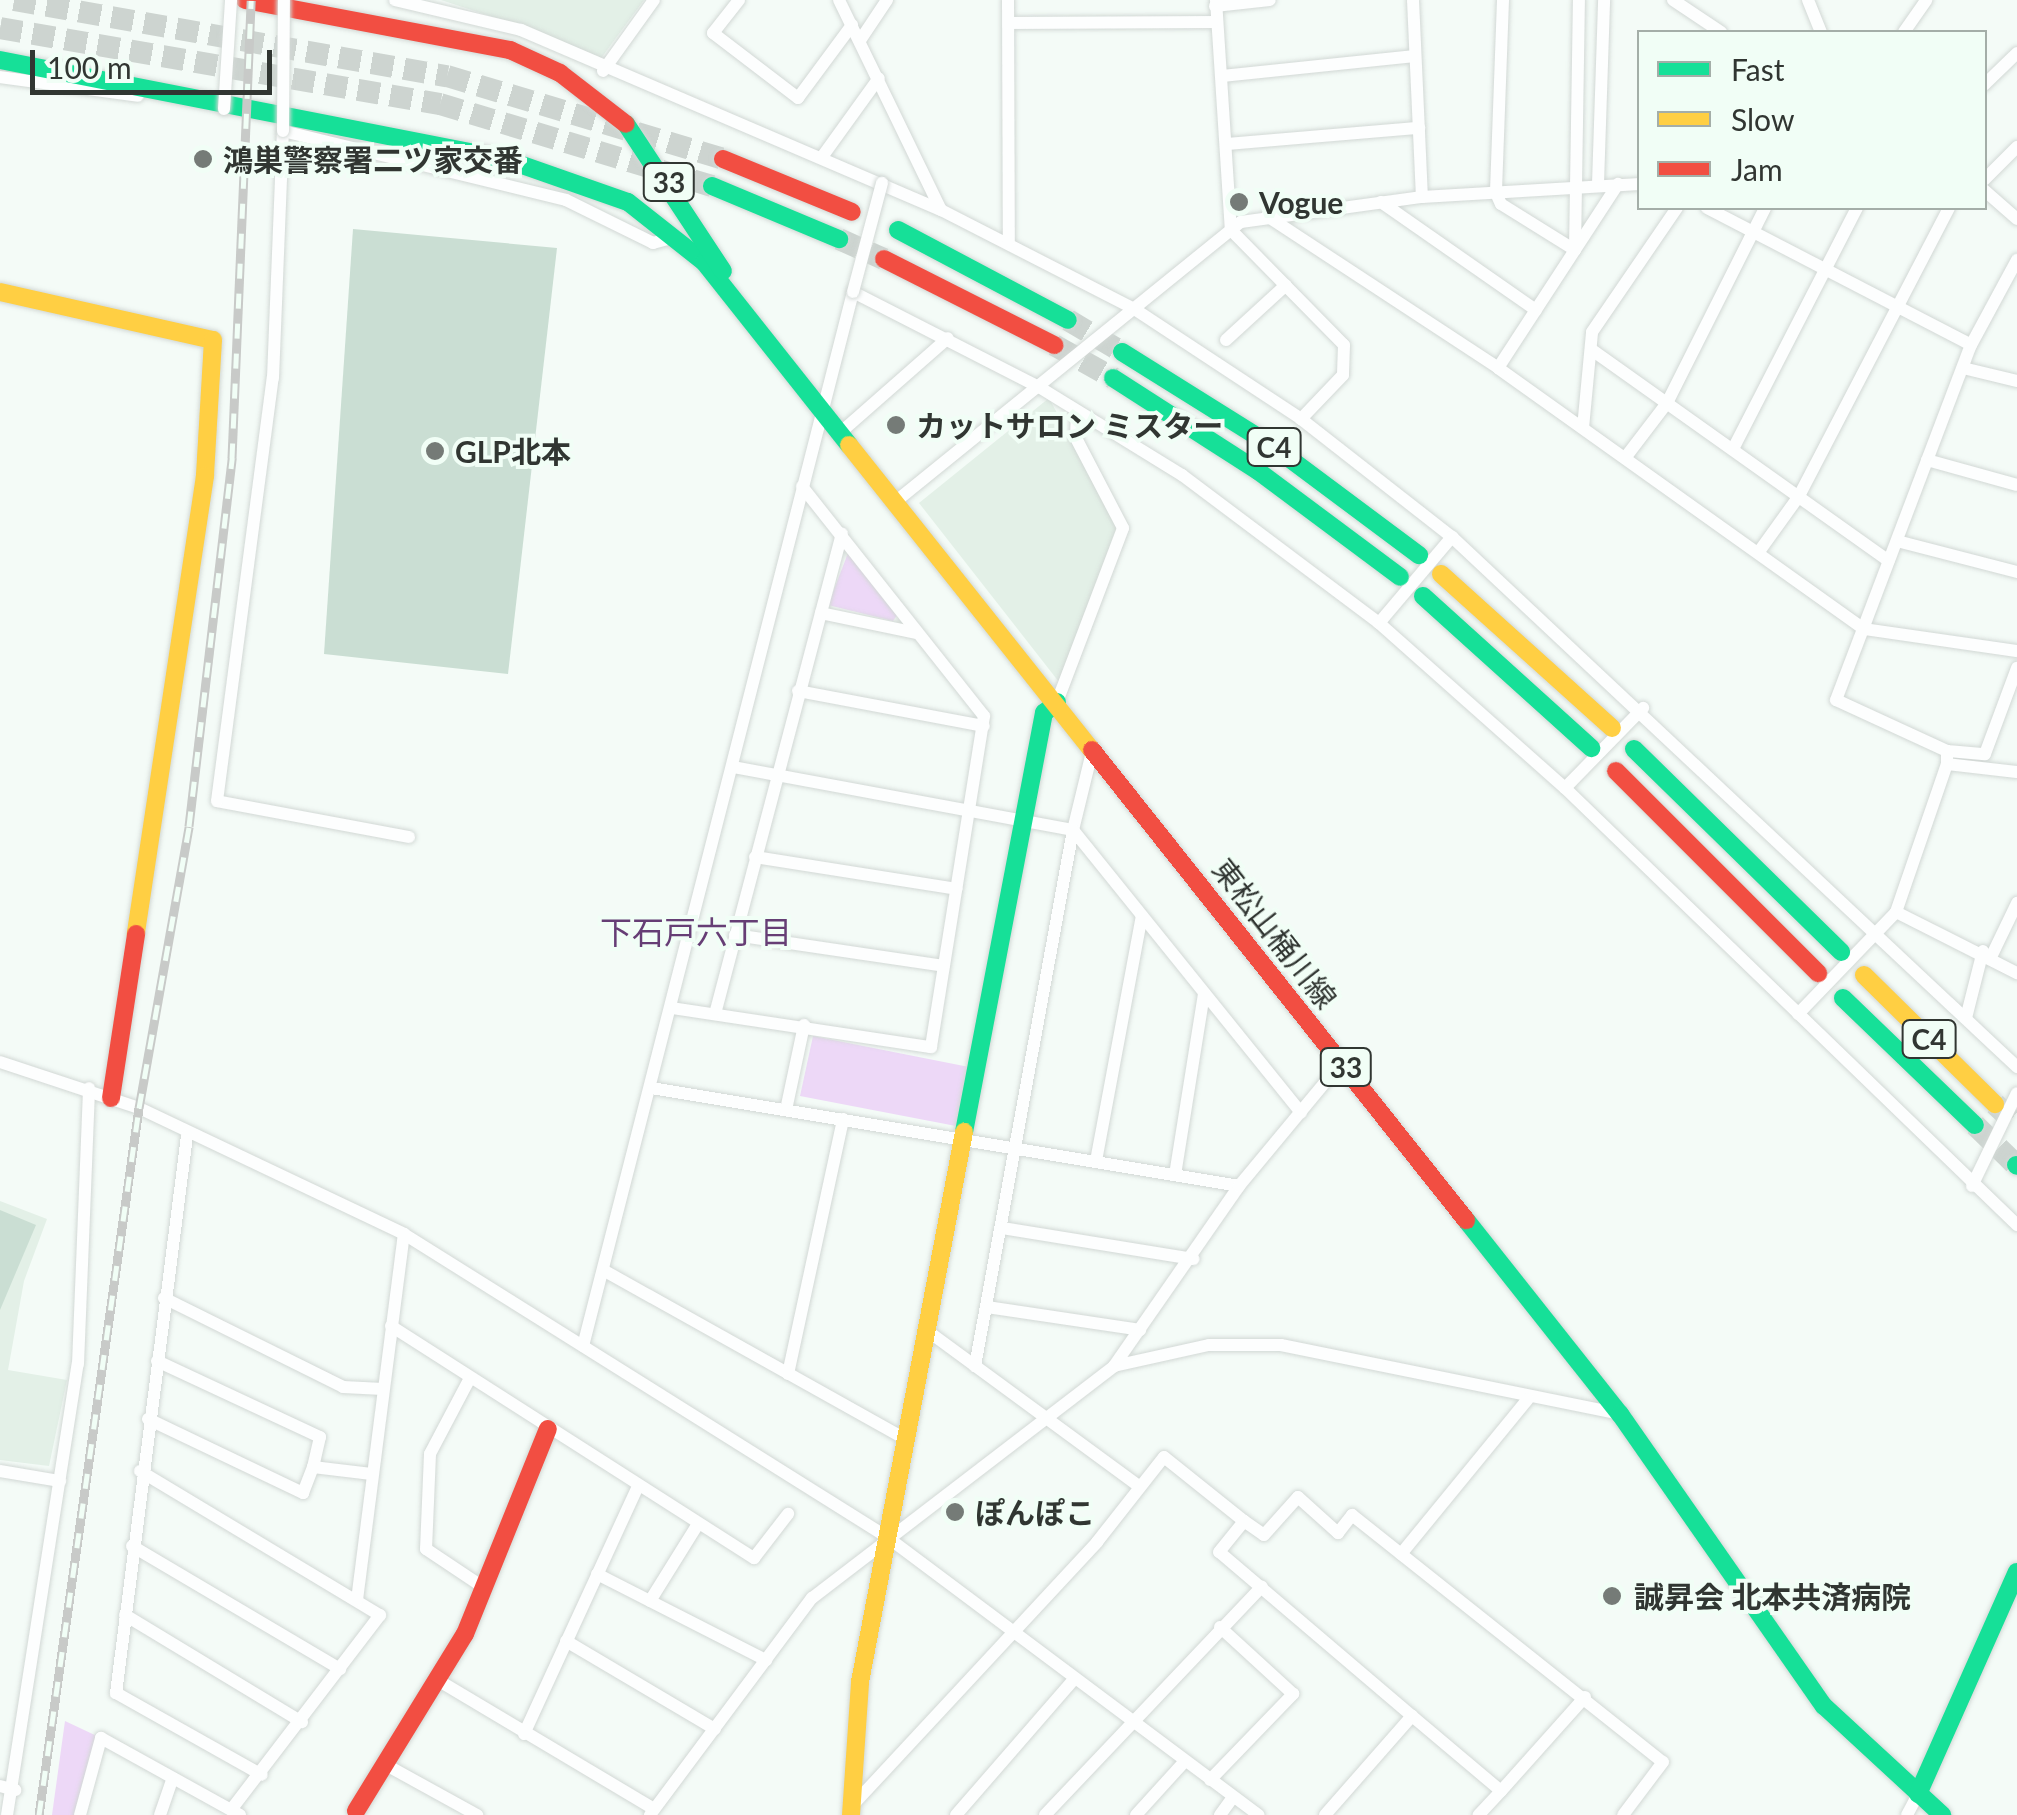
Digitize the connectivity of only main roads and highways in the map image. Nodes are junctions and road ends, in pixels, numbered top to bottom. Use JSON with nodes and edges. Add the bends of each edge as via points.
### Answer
{"nodes":[{"id":1,"x":245,"y":0,"type":"edge"},
{"id":2,"x":0,"y":60,"type":"edge"},
{"id":3,"x":723,"y":160,"type":"tunnel mouth"},
{"id":4,"x":712,"y":186,"type":"tunnel mouth"},
{"id":5,"x":852,"y":212,"type":"dead end"},
{"id":6,"x":898,"y":230,"type":"dead end"},
{"id":7,"x":839,"y":239,"type":"tunnel mouth"},
{"id":8,"x":884,"y":259,"type":"tunnel mouth"},
{"id":9,"x":0,"y":292,"type":"edge"},
{"id":10,"x":750,"y":315,"type":"junction"},
{"id":11,"x":1068,"y":320,"type":"tunnel mouth"},
{"id":12,"x":1054,"y":345,"type":"tunnel mouth"},
{"id":13,"x":1122,"y":352,"type":"tunnel mouth"},
{"id":14,"x":1112,"y":378,"type":"tunnel mouth"},
{"id":15,"x":1419,"y":555,"type":"dead end"},
{"id":16,"x":1441,"y":574,"type":"dead end"},
{"id":17,"x":1400,"y":578,"type":"dead end"},
{"id":18,"x":1423,"y":596,"type":"dead end"},
{"id":19,"x":1057,"y":702,"type":"junction"},
{"id":20,"x":1612,"y":728,"type":"dead end"},
{"id":21,"x":1591,"y":748,"type":"dead end"},
{"id":22,"x":1634,"y":749,"type":"dead end"},
{"id":23,"x":1616,"y":771,"type":"dead end"},
{"id":24,"x":1841,"y":952,"type":"dead end"},
{"id":25,"x":1818,"y":973,"type":"dead end"},
{"id":26,"x":1864,"y":975,"type":"dead end"},
{"id":27,"x":1844,"y":998,"type":"dead end"},
{"id":28,"x":111,"y":1098,"type":"road end"},
{"id":29,"x":1995,"y":1104,"type":"tunnel mouth"},
{"id":30,"x":1975,"y":1125,"type":"tunnel mouth"},
{"id":31,"x":548,"y":1429,"type":"road end"},
{"id":32,"x":2017,"y":1572,"type":"edge"},
{"id":33,"x":1918,"y":1794,"type":"junction"},
{"id":34,"x":356,"y":1811,"type":"dead end"},
{"id":35,"x":851,"y":1811,"type":"edge"},
{"id":36,"x":1942,"y":1815,"type":"edge"}],
"edges":[{"from":1,"to":10,"type":"main road","name":"東松山桶川線","number":"33","via":[[510,50],[560,73],[610,106],[648,148]]},
{"from":2,"to":10,"type":"main road","name":"東松山桶川線","number":"33","via":[[437,140],[578,180],[628,202],[676,238]]},
{"from":3,"to":5,"type":"main road"},
{"from":4,"to":7,"type":"main road"},
{"from":6,"to":11,"type":"main road"},
{"from":8,"to":12,"type":"main road"},
{"from":9,"to":28,"type":"main road","via":[[213,340],[205,476]]},
{"from":10,"to":19,"type":"main road","name":"東松山桶川線","number":"33"},
{"from":13,"to":15,"type":"main road","number":"C4","via":[[1274,447]]},
{"from":14,"to":17,"type":"main road","number":"C4","via":[[1258,471]]},
{"from":16,"to":20,"type":"main road"},
{"from":18,"to":21,"type":"main road"},
{"from":19,"to":33,"type":"main road","name":"東松山桶川線","number":"33","via":[[1620,1414],[1824,1706]]},
{"from":19,"to":35,"type":"main road","via":[[1044,713],[860,1682]]},
{"from":22,"to":24,"type":"main road"},
{"from":23,"to":25,"type":"main road"},
{"from":26,"to":29,"type":"main road","number":"C4"},
{"from":27,"to":30,"type":"main road","number":"C4"},
{"from":31,"to":34,"type":"main road","via":[[441,1682]]},
{"from":32,"to":33,"type":"main road"},
{"from":33,"to":36,"type":"main road","name":"東松山桶川線","number":"33"}]}
